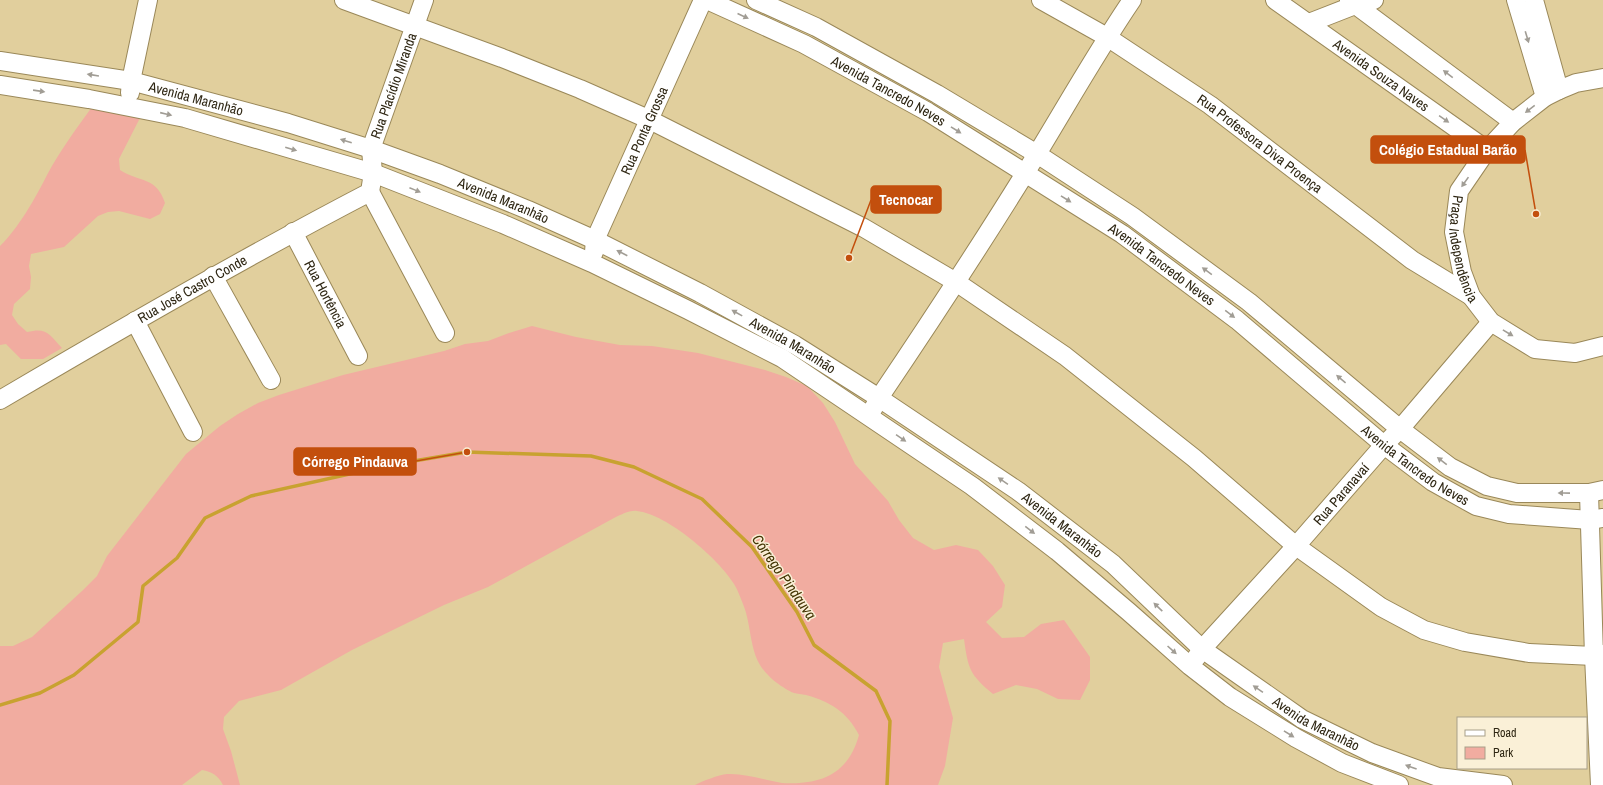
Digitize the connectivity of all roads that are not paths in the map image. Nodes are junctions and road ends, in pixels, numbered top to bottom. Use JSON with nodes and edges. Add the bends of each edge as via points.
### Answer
{"nodes":[{"id":1,"x":148,"y":0,"type":"edge"},
{"id":2,"x":344,"y":0,"type":"edge"},
{"id":3,"x":424,"y":0,"type":"edge"},
{"id":4,"x":703,"y":0,"type":"edge"},
{"id":5,"x":707,"y":0,"type":"edge"},
{"id":6,"x":756,"y":0,"type":"edge"},
{"id":7,"x":1041,"y":0,"type":"edge"},
{"id":8,"x":1132,"y":0,"type":"edge"},
{"id":9,"x":1374,"y":0,"type":"edge"},
{"id":10,"x":1516,"y":0,"type":"edge"},
{"id":11,"x":1534,"y":0,"type":"edge"},
{"id":12,"x":1280,"y":1,"type":"edge"},
{"id":13,"x":1352,"y":2,"type":"edge"},
{"id":14,"x":1309,"y":23,"type":"junction"},
{"id":15,"x":415,"y":25,"type":"junction"},
{"id":16,"x":1107,"y":37,"type":"junction"},
{"id":17,"x":0,"y":61,"type":"edge"},
{"id":18,"x":1603,"y":78,"type":"edge"},
{"id":19,"x":131,"y":81,"type":"junction"},
{"id":20,"x":0,"y":85,"type":"edge"},
{"id":21,"x":1552,"y":93,"type":"junction"},
{"id":22,"x":129,"y":106,"type":"junction"},
{"id":23,"x":648,"y":119,"type":"junction"},
{"id":24,"x":1513,"y":122,"type":"junction"},
{"id":25,"x":371,"y":149,"type":"junction"},
{"id":26,"x":1488,"y":150,"type":"junction"},
{"id":27,"x":1037,"y":154,"type":"junction"},
{"id":28,"x":373,"y":173,"type":"junction"},
{"id":29,"x":1025,"y":173,"type":"junction"},
{"id":30,"x":370,"y":192,"type":"junction"},
{"id":31,"x":293,"y":232,"type":"junction"},
{"id":32,"x":595,"y":240,"type":"junction"},
{"id":33,"x":592,"y":263,"type":"junction"},
{"id":34,"x":213,"y":276,"type":"junction"},
{"id":35,"x":956,"y":282,"type":"junction"},
{"id":36,"x":1471,"y":296,"type":"junction"},
{"id":37,"x":135,"y":321,"type":"junction"},
{"id":38,"x":1491,"y":322,"type":"junction"},
{"id":39,"x":445,"y":333,"type":"dead end"},
{"id":40,"x":1603,"y":346,"type":"edge"},
{"id":41,"x":358,"y":356,"type":"dead end"},
{"id":42,"x":271,"y":380,"type":"dead end"},
{"id":43,"x":879,"y":398,"type":"junction"},
{"id":44,"x":0,"y":400,"type":"edge"},
{"id":45,"x":869,"y":417,"type":"junction"},
{"id":46,"x":1400,"y":430,"type":"junction"},
{"id":47,"x":193,"y":432,"type":"dead end"},
{"id":48,"x":1384,"y":445,"type":"junction"},
{"id":49,"x":1596,"y":492,"type":"edge"},
{"id":50,"x":1597,"y":519,"type":"edge"},
{"id":51,"x":1296,"y":546,"type":"junction"},
{"id":52,"x":1202,"y":649,"type":"junction"},
{"id":53,"x":1599,"y":655,"type":"edge"},
{"id":54,"x":1190,"y":666,"type":"junction"},
{"id":55,"x":1438,"y":781,"type":"edge"},
{"id":56,"x":1399,"y":785,"type":"edge"},
{"id":57,"x":1503,"y":785,"type":"edge"},
{"id":58,"x":1600,"y":785,"type":"edge"}],
"edges":[{"from":1,"to":19,"type":"street"},
{"from":2,"to":15,"type":"street"},
{"from":3,"to":15,"type":"street","name":"Rua Placídio Miranda"},
{"from":4,"to":23,"type":"street","name":"Rua Ponta Grossa"},
{"from":5,"to":29,"type":"street","name":"Avenida Tancredo Neves","one_way":true,"via":[[811,47],[928,112]]},
{"from":6,"to":27,"type":"street","name":"Avenida Tancredo Neves","via":[[816,27],[937,94]]},
{"from":7,"to":16,"type":"street","name":"Rua Professora Diva Proença"},
{"from":8,"to":16,"type":"street"},
{"from":9,"to":13,"type":"street"},
{"from":10,"to":21,"type":"street","one_way":true},
{"from":11,"to":21,"type":"street"},
{"from":12,"to":14,"type":"street","name":"Avenida Souza Naves"},
{"from":13,"to":14,"type":"street"},
{"from":24,"to":13,"type":"street","one_way":true},
{"from":14,"to":26,"type":"street","name":"Avenida Souza Naves","one_way":true},
{"from":15,"to":23,"type":"street","via":[[580,89]]},
{"from":15,"to":25,"type":"street","name":"Rua Placídio Miranda"},
{"from":16,"to":27,"type":"street"},
{"from":16,"to":36,"type":"street","name":"Rua Professora Diva Proença","via":[[1210,105],[1412,260]]},
{"from":19,"to":17,"type":"street","name":"Avenida Maranhão","one_way":true},
{"from":18,"to":21,"type":"street","name":"Praça Independência","via":[[1576,83]]},
{"from":19,"to":22,"type":"street"},
{"from":25,"to":19,"type":"street","name":"Avenida Maranhão","one_way":true,"via":[[288,123]]},
{"from":20,"to":22,"type":"street","name":"Avenida Maranhão","one_way":true},
{"from":21,"to":24,"type":"street","name":"Praça Independência","one_way":true},
{"from":22,"to":28,"type":"street","name":"Avenida Maranhão","one_way":true,"via":[[185,118]]},
{"from":23,"to":32,"type":"street","name":"Rua Ponta Grossa"},
{"from":23,"to":35,"type":"street","via":[[864,228]]},
{"from":24,"to":26,"type":"street","name":"Praça Independência"},
{"from":25,"to":28,"type":"street","name":"Rua Placídio Miranda"},
{"from":25,"to":32,"type":"street","name":"Avenida Maranhão","via":[[440,174]]},
{"from":26,"to":36,"type":"street","name":"Praça Independência","one_way":true,"via":[[1459,191],[1454,232],[1462,272]]},
{"from":27,"to":29,"type":"street"},
{"from":46,"to":27,"type":"street","name":"Avenida Tancredo Neves","one_way":true,"via":[[1249,302],[1132,216]]},
{"from":28,"to":30,"type":"street"},
{"from":28,"to":33,"type":"street","name":"Avenida Maranhão","one_way":true,"via":[[503,224]]},
{"from":29,"to":35,"type":"street"},
{"from":29,"to":48,"type":"street","name":"Avenida Tancredo Neves","one_way":true,"via":[[1122,234],[1237,320]]},
{"from":30,"to":31,"type":"street","name":"Rua José Castro Conde"},
{"from":30,"to":39,"type":"street"},
{"from":31,"to":34,"type":"street","name":"Rua José Castro Conde"},
{"from":31,"to":41,"type":"street","name":"Rua Hortência"},
{"from":32,"to":33,"type":"street","name":"Rua Ponta Grossa"},
{"from":43,"to":32,"type":"street","name":"Avenida Maranhão","one_way":true,"via":[[795,345]]},
{"from":33,"to":45,"type":"street","name":"Avenida Maranhão","via":[[782,358]]},
{"from":34,"to":37,"type":"street","name":"Rua José Castro Conde"},
{"from":34,"to":42,"type":"street"},
{"from":35,"to":43,"type":"street"},
{"from":35,"to":51,"type":"street","via":[[1065,356],[1194,458]]},
{"from":36,"to":38,"type":"street","name":"Praça Independência"},
{"from":37,"to":44,"type":"street","name":"Rua José Castro Conde"},
{"from":37,"to":47,"type":"street"},
{"from":38,"to":40,"type":"street","name":"Praça Independência","one_way":true,"via":[[1535,349],[1575,353]]},
{"from":38,"to":46,"type":"street","name":"Rua Paranavaí"},
{"from":43,"to":45,"type":"street"},
{"from":52,"to":43,"type":"street","name":"Avenida Maranhão","one_way":true,"via":[[1113,564],[1018,491]]},
{"from":45,"to":54,"type":"street","name":"Avenida Maranhão","one_way":true,"via":[[972,486],[1051,547]]},
{"from":46,"to":48,"type":"street","name":"Rua Paranavaí"},
{"from":49,"to":46,"type":"street","name":"Avenida Tancredo Neves","one_way":true,"via":[[1517,493],[1487,486],[1450,467]]},
{"from":48,"to":50,"type":"street","name":"Avenida Tancredo Neves","via":[[1433,482],[1476,506],[1509,514]]},
{"from":48,"to":51,"type":"street","name":"Rua Paranavaí"},
{"from":49,"to":50,"type":"street"},
{"from":50,"to":53,"type":"street"},
{"from":51,"to":52,"type":"street","name":"Rua Paranavaí"},
{"from":51,"to":53,"type":"street","via":[[1381,607],[1424,630],[1465,642],[1529,653]]},
{"from":52,"to":54,"type":"street","name":"Rua Paranavaí"},
{"from":55,"to":52,"type":"street","name":"Avenida Maranhão","one_way":true,"via":[[1372,754],[1302,719]]},
{"from":53,"to":58,"type":"street"},
{"from":54,"to":56,"type":"street","name":"Avenida Maranhão","one_way":true,"via":[[1230,697],[1296,738],[1342,763]]},
{"from":55,"to":57,"type":"street","name":"Avenida Maranhão"}]}
